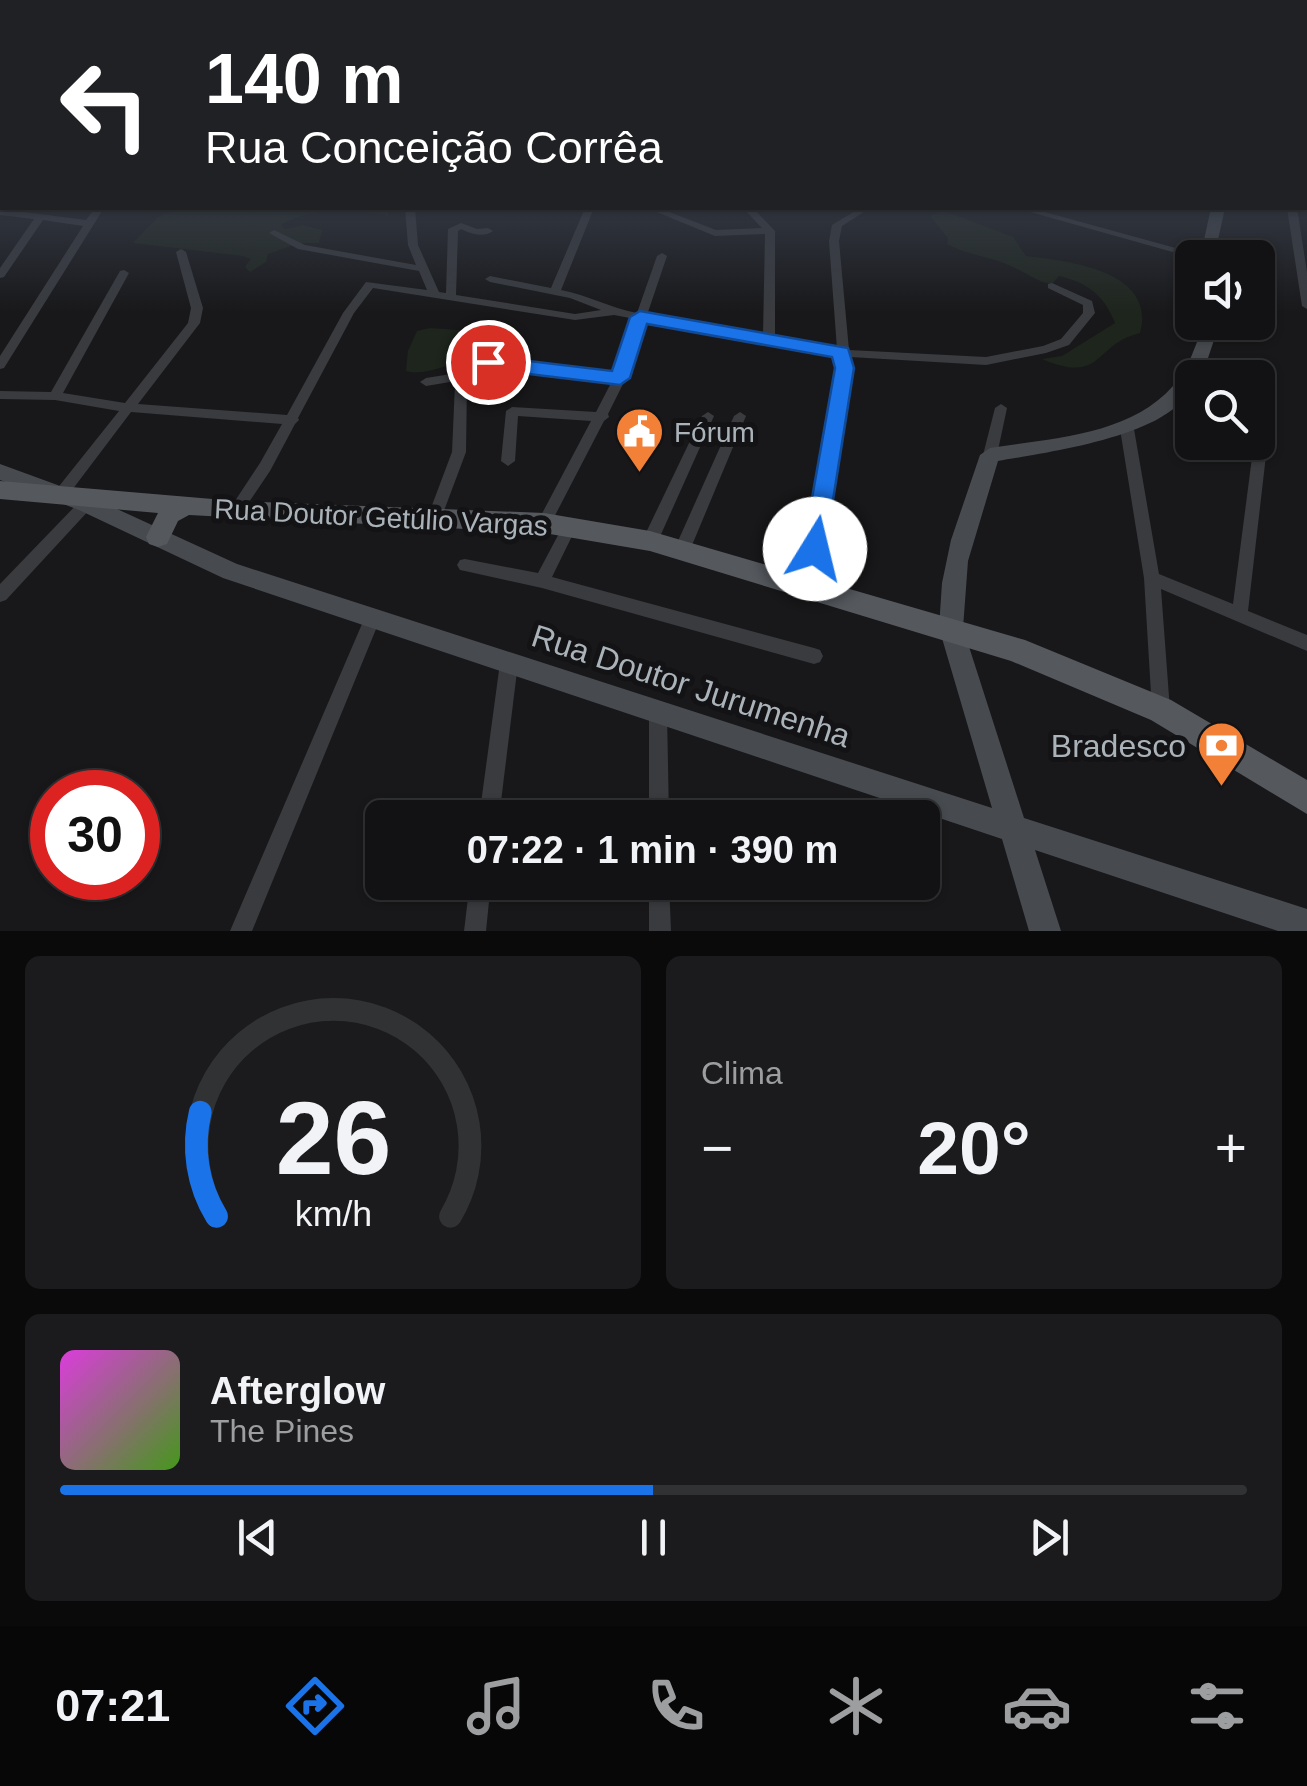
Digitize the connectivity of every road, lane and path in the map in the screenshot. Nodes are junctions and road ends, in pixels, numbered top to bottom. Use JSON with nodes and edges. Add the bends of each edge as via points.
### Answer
{"nodes":[{"id":1,"x":35,"y":225,"type":"edge"},
{"id":2,"x":84,"y":225,"type":"edge"},
{"id":3,"x":411,"y":225,"type":"edge"},
{"id":4,"x":582,"y":225,"type":"edge"},
{"id":5,"x":696,"y":225,"type":"edge"},
{"id":6,"x":765,"y":225,"type":"edge"},
{"id":7,"x":837,"y":225,"type":"edge"},
{"id":8,"x":1086,"y":225,"type":"edge"},
{"id":9,"x":1295,"y":225,"type":"edge"},
{"id":10,"x":488,"y":231,"type":"dead end"},
{"id":11,"x":770,"y":231,"type":"junction"},
{"id":12,"x":274,"y":233,"type":"dead end"},
{"id":13,"x":1175,"y":249,"type":"edge"},
{"id":14,"x":182,"y":252,"type":"dead end"},
{"id":15,"x":662,"y":256,"type":"dead end"},
{"id":16,"x":423,"y":269,"type":"junction"},
{"id":17,"x":124,"y":273,"type":"dead end"},
{"id":18,"x":0,"y":275,"type":"edge"},
{"id":19,"x":490,"y":279,"type":"dead end"},
{"id":20,"x":1052,"y":286,"type":"dead end"},
{"id":21,"x":555,"y":292,"type":"junction"},
{"id":22,"x":434,"y":293,"type":"junction"},
{"id":23,"x":451,"y":296,"type":"junction"},
{"id":24,"x":1307,"y":306,"type":"edge"},
{"id":25,"x":614,"y":312,"type":"junction"},
{"id":26,"x":640,"y":317,"type":"junction"},
{"id":27,"x":770,"y":338,"type":"junction"},
{"id":28,"x":1208,"y":340,"type":"edge"},
{"id":29,"x":841,"y":352,"type":"junction"},
{"id":30,"x":488,"y":362,"type":"dead end"},
{"id":31,"x":0,"y":365,"type":"edge"},
{"id":32,"x":620,"y":378,"type":"junction"},
{"id":33,"x":426,"y":382,"type":"dead end"},
{"id":34,"x":0,"y":395,"type":"edge"},
{"id":35,"x":55,"y":396,"type":"junction"},
{"id":36,"x":130,"y":408,"type":"junction"},
{"id":37,"x":1001,"y":408,"type":"dead end"},
{"id":38,"x":708,"y":416,"type":"dead end"},
{"id":39,"x":740,"y":416,"type":"dead end"},
{"id":40,"x":603,"y":417,"type":"junction"},
{"id":41,"x":293,"y":420,"type":"junction"},
{"id":42,"x":1127,"y":429,"type":"junction"},
{"id":43,"x":990,"y":455,"type":"junction"},
{"id":44,"x":1257,"y":460,"type":"edge"},
{"id":45,"x":508,"y":461,"type":"dead end"},
{"id":46,"x":0,"y":472,"type":"edge"},
{"id":47,"x":0,"y":490,"type":"edge"},
{"id":48,"x":61,"y":494,"type":"junction"},
{"id":49,"x":86,"y":504,"type":"junction"},
{"id":50,"x":185,"y":506,"type":"junction"},
{"id":51,"x":236,"y":510,"type":"junction"},
{"id":52,"x":435,"y":516,"type":"junction"},
{"id":53,"x":556,"y":525,"type":"junction"},
{"id":54,"x":158,"y":537,"type":"junction"},
{"id":55,"x":650,"y":541,"type":"junction"},
{"id":56,"x":682,"y":550,"type":"junction"},
{"id":57,"x":465,"y":565,"type":"dead end"},
{"id":58,"x":1152,"y":578,"type":"junction"},
{"id":59,"x":542,"y":581,"type":"junction"},
{"id":60,"x":809,"y":586,"type":"junction"},
{"id":61,"x":0,"y":595,"type":"edge"},
{"id":62,"x":1240,"y":612,"type":"junction"},
{"id":63,"x":373,"y":617,"type":"junction"},
{"id":64,"x":951,"y":628,"type":"junction"},
{"id":65,"x":1307,"y":643,"type":"edge"},
{"id":66,"x":814,"y":656,"type":"dead end"},
{"id":67,"x":509,"y":664,"type":"junction"},
{"id":68,"x":1161,"y":710,"type":"junction"},
{"id":69,"x":658,"y":713,"type":"junction"},
{"id":70,"x":1307,"y":798,"type":"edge"},
{"id":71,"x":492,"y":800,"type":"edge"},
{"id":72,"x":659,"y":800,"type":"edge"},
{"id":73,"x":1014,"y":826,"type":"junction"},
{"id":74,"x":479,"y":900,"type":"edge"},
{"id":75,"x":659,"y":900,"type":"edge"},
{"id":76,"x":1278,"y":922,"type":"edge"},
{"id":77,"x":1307,"y":925,"type":"edge"},
{"id":78,"x":241,"y":931,"type":"edge"},
{"id":79,"x":475,"y":931,"type":"edge"},
{"id":80,"x":660,"y":931,"type":"edge"},
{"id":81,"x":1045,"y":931,"type":"edge"}],
"edges":[{"from":1,"to":18,"type":"street"},
{"from":2,"to":31,"type":"street"},
{"from":3,"to":16,"type":"street"},
{"from":4,"to":21,"type":"street"},
{"from":5,"to":11,"type":"street","via":[[715,233]]},
{"from":6,"to":11,"type":"street"},
{"from":7,"to":29,"type":"street"},
{"from":8,"to":13,"type":"street"},
{"from":9,"to":24,"type":"street"},
{"from":10,"to":23,"type":"street","via":[[452,229]]},
{"from":11,"to":27,"type":"street"},
{"from":12,"to":16,"type":"street","via":[[302,247]]},
{"from":14,"to":36,"type":"street","via":[[197,315]]},
{"from":15,"to":26,"type":"street"},
{"from":16,"to":22,"type":"street"},
{"from":17,"to":35,"type":"street"},
{"from":19,"to":21,"type":"street"},
{"from":20,"to":29,"type":"street","via":[[1090,308],[1065,342],[1046,349],[986,361]]},
{"from":21,"to":25,"type":"street"},
{"from":22,"to":23,"type":"street"},
{"from":22,"to":41,"type":"street","via":[[370,284]]},
{"from":23,"to":25,"type":"street","via":[[576,317]]},
{"from":25,"to":26,"type":"street"},
{"from":26,"to":27,"type":"street"},
{"from":26,"to":32,"type":"street"},
{"from":27,"to":29,"type":"street"},
{"from":28,"to":42,"type":"main road","via":[[1184,388]]},
{"from":29,"to":60,"type":"street","via":[[844,368]]},
{"from":30,"to":32,"type":"street"},
{"from":32,"to":40,"type":"street"},
{"from":33,"to":52,"type":"street","via":[[462,382],[459,452]]},
{"from":34,"to":35,"type":"street"},
{"from":35,"to":36,"type":"street"},
{"from":36,"to":41,"type":"street"},
{"from":36,"to":48,"type":"street"},
{"from":37,"to":43,"type":"street"},
{"from":38,"to":55,"type":"street"},
{"from":39,"to":56,"type":"street"},
{"from":40,"to":45,"type":"street","via":[[512,410]]},
{"from":40,"to":53,"type":"street"},
{"from":41,"to":51,"type":"street"},
{"from":42,"to":43,"type":"main road"},
{"from":42,"to":58,"type":"street"},
{"from":43,"to":64,"type":"main road","via":[[962,530]]},
{"from":44,"to":62,"type":"street"},
{"from":46,"to":48,"type":"main road","name":"Rua Doutor Jurumenha"},
{"from":47,"to":48,"type":"main road","name":"Rua Doutor Getúlio Vargas"},
{"from":48,"to":49,"type":"main road","name":"Rua Doutor Jurumenha"},
{"from":48,"to":50,"type":"main road","name":"Rua Doutor Getúlio Vargas"},
{"from":49,"to":54,"type":"main road","name":"Rua Doutor Jurumenha"},
{"from":49,"to":61,"type":"street"},
{"from":50,"to":51,"type":"main road","name":"Rua Doutor Getúlio Vargas"},
{"from":50,"to":54,"type":"main road","via":[[169,515]]},
{"from":51,"to":52,"type":"main road","name":"Rua Doutor Getúlio Vargas"},
{"from":52,"to":53,"type":"main road","name":"Rua Doutor Getúlio Vargas"},
{"from":53,"to":55,"type":"main road","name":"Rua Doutor Getúlio Vargas"},
{"from":53,"to":59,"type":"street"},
{"from":54,"to":63,"type":"main road","name":"Rua Doutor Jurumenha","via":[[232,571]]},
{"from":55,"to":56,"type":"main road","name":"Rua Doutor Getúlio Vargas"},
{"from":56,"to":60,"type":"main road","name":"Rua Doutor Getúlio Vargas"},
{"from":57,"to":59,"type":"street"},
{"from":58,"to":62,"type":"street"},
{"from":58,"to":68,"type":"street"},
{"from":59,"to":66,"type":"street"},
{"from":60,"to":64,"type":"main road","name":"Rua Doutor Getúlio Vargas"},
{"from":62,"to":65,"type":"street"},
{"from":63,"to":67,"type":"main road","name":"Rua Doutor Jurumenha"},
{"from":63,"to":78,"type":"street"},
{"from":64,"to":68,"type":"main road","name":"Rua Doutor Getúlio Vargas"},
{"from":64,"to":73,"type":"main road"},
{"from":67,"to":69,"type":"main road","name":"Rua Doutor Jurumenha"},
{"from":67,"to":71,"type":"street"},
{"from":68,"to":70,"type":"main road","name":"Rua Doutor Getúlio Vargas"},
{"from":69,"to":72,"type":"street"},
{"from":69,"to":73,"type":"main road","name":"Rua Doutor Jurumenha"},
{"from":73,"to":76,"type":"main road","name":"Rua Doutor Jurumenha"},
{"from":73,"to":81,"type":"main road"},
{"from":74,"to":79,"type":"street"},
{"from":75,"to":80,"type":"street"},
{"from":76,"to":77,"type":"main road","name":"Rua Doutor Jurumenha"}]}
